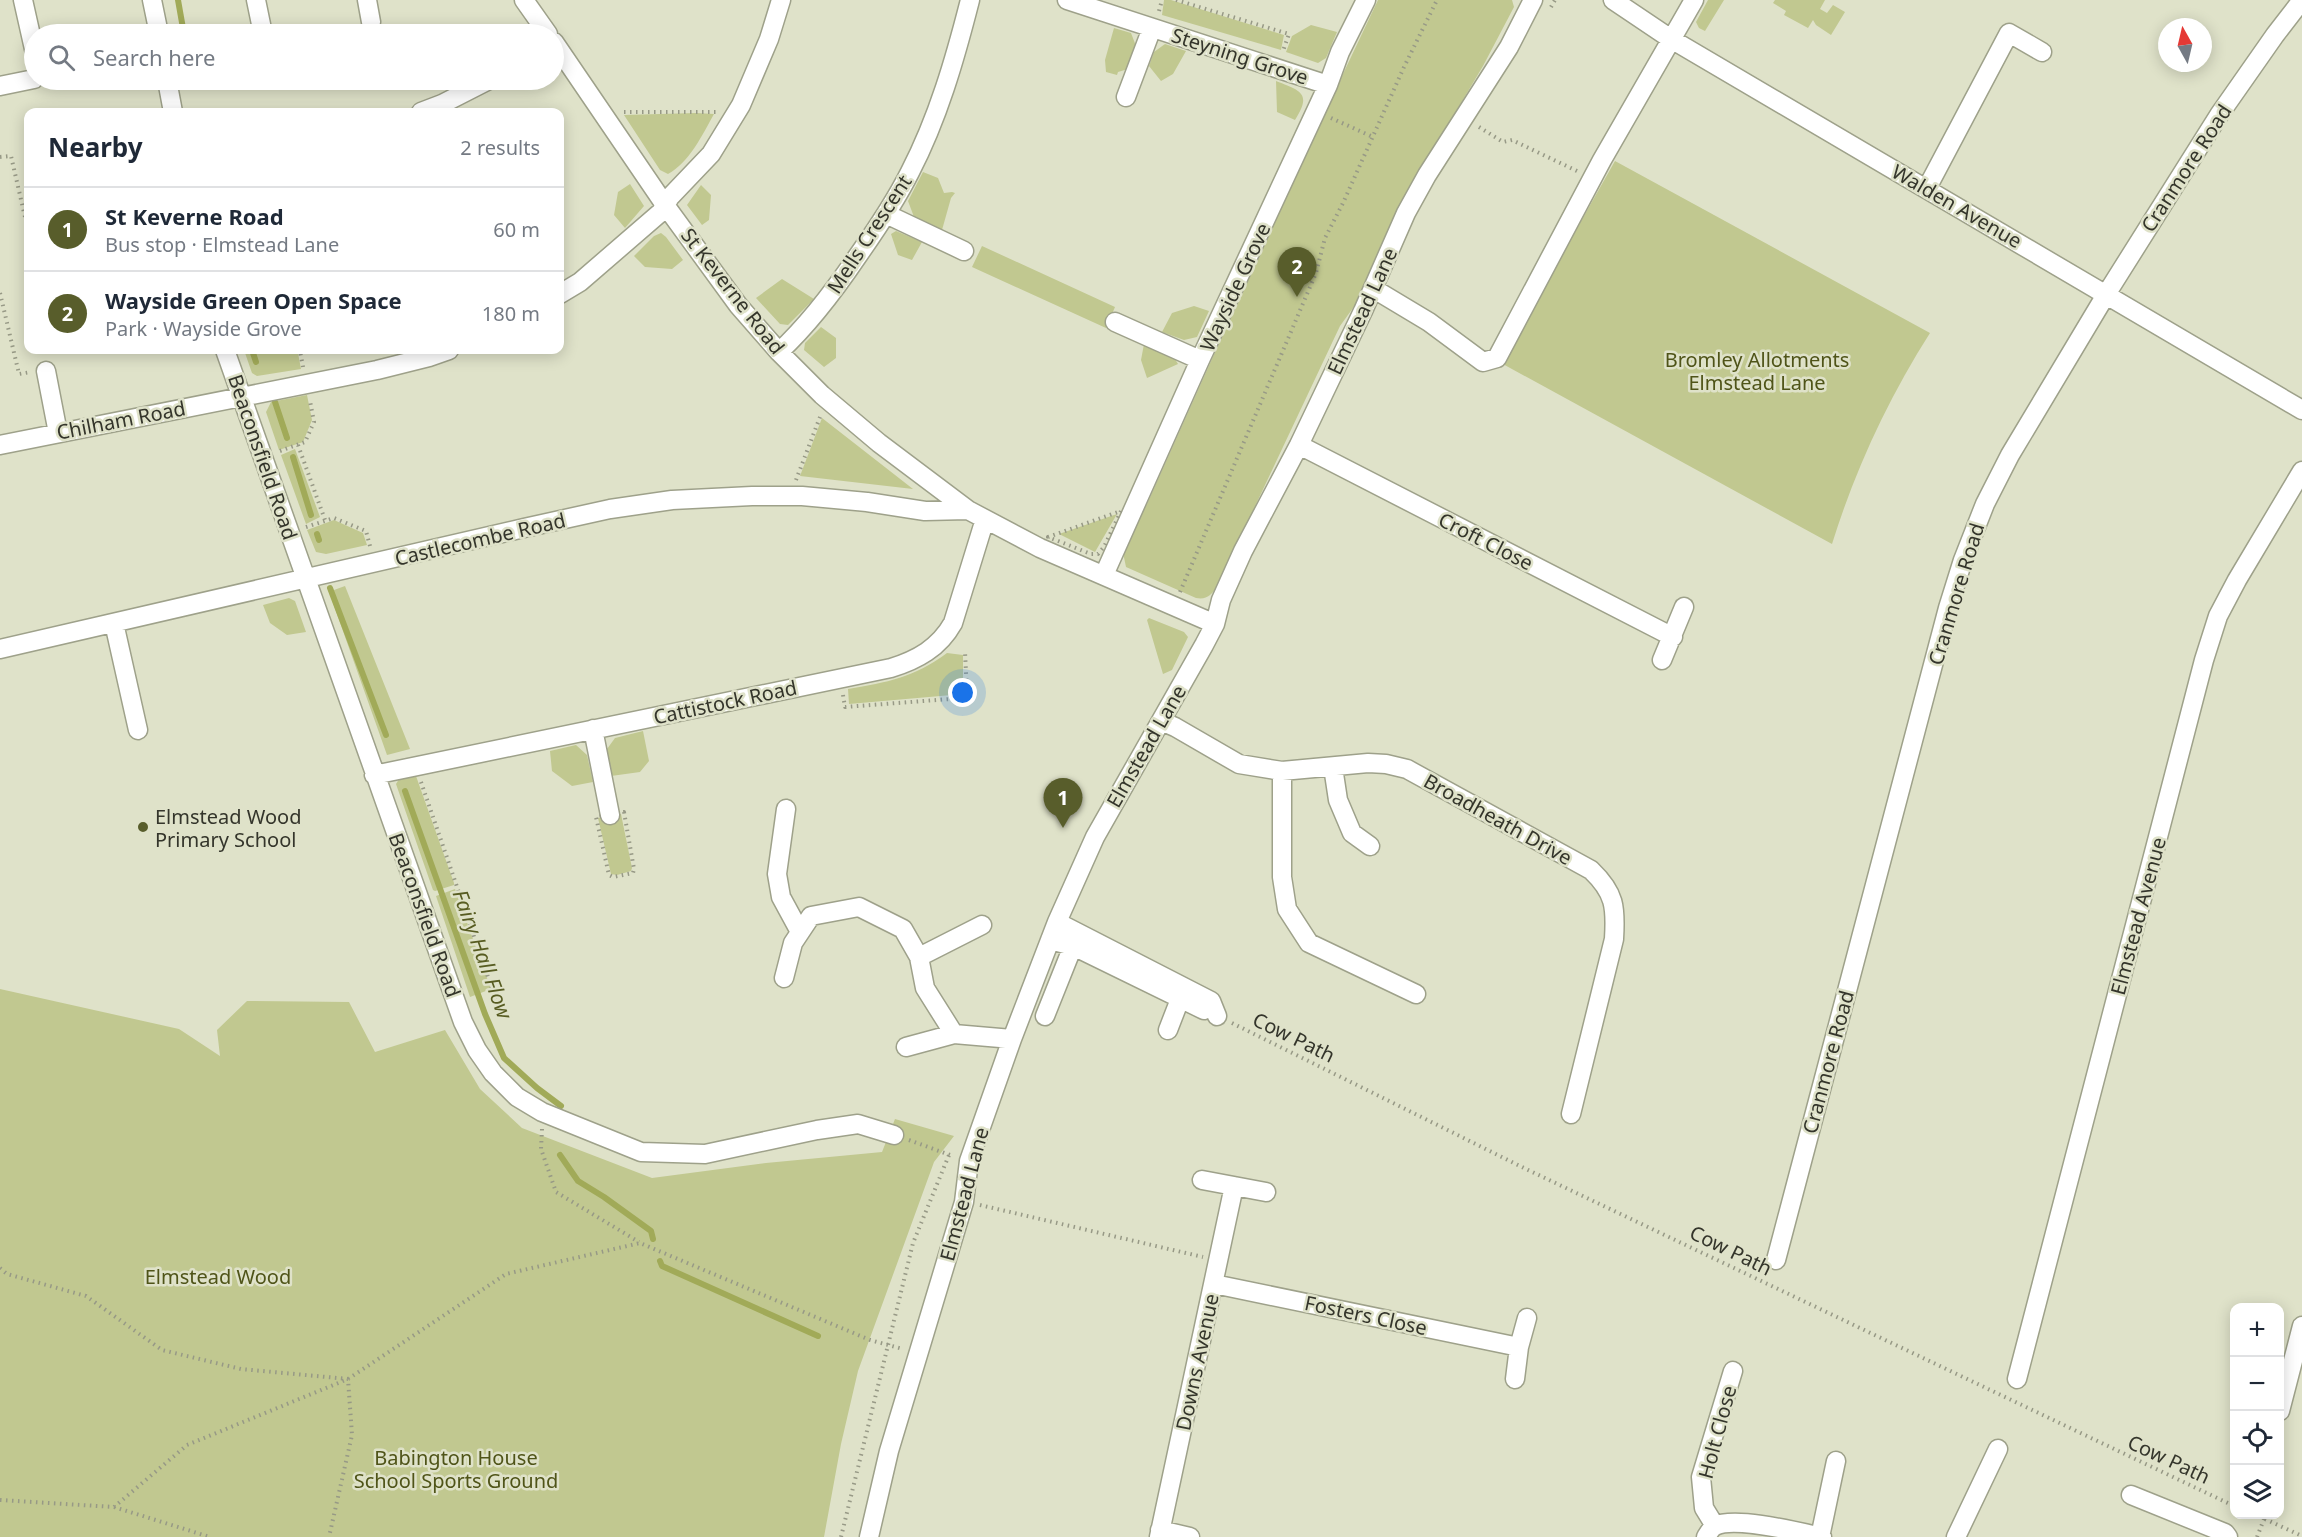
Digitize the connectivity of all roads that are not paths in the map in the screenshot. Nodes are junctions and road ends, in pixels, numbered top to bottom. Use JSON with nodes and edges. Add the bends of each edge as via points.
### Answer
{"nodes":[{"id":1,"x":23,"y":0,"type":"edge"},
{"id":2,"x":152,"y":0,"type":"edge"},
{"id":3,"x":256,"y":0,"type":"edge"},
{"id":4,"x":367,"y":0,"type":"edge"},
{"id":5,"x":524,"y":0,"type":"edge"},
{"id":6,"x":781,"y":0,"type":"edge"},
{"id":7,"x":970,"y":0,"type":"edge"},
{"id":8,"x":1067,"y":0,"type":"edge"},
{"id":9,"x":1366,"y":0,"type":"edge"},
{"id":10,"x":1533,"y":0,"type":"edge"},
{"id":11,"x":1613,"y":0,"type":"edge"},
{"id":12,"x":1694,"y":0,"type":"edge"},
{"id":13,"x":2302,"y":0,"type":"edge"},
{"id":14,"x":1156,"y":20,"type":"junction"},
{"id":15,"x":371,"y":22,"type":"dead end"},
{"id":16,"x":28,"y":24,"type":"edge"},
{"id":17,"x":157,"y":24,"type":"edge"},
{"id":18,"x":261,"y":24,"type":"edge"},
{"id":19,"x":541,"y":24,"type":"edge"},
{"id":20,"x":1671,"y":39,"type":"junction"},
{"id":21,"x":2042,"y":52,"type":"dead end"},
{"id":22,"x":564,"y":57,"type":"edge"},
{"id":23,"x":24,"y":82,"type":"edge"},
{"id":24,"x":1328,"y":85,"type":"junction"},
{"id":25,"x":0,"y":86,"type":"edge"},
{"id":26,"x":169,"y":90,"type":"edge"},
{"id":27,"x":469,"y":90,"type":"edge"},
{"id":28,"x":1126,"y":97,"type":"dead end"},
{"id":29,"x":172,"y":108,"type":"edge"},
{"id":30,"x":432,"y":108,"type":"edge"},
{"id":31,"x":1927,"y":188,"type":"junction"},
{"id":32,"x":665,"y":205,"type":"junction"},
{"id":33,"x":886,"y":214,"type":"junction"},
{"id":34,"x":964,"y":251,"type":"dead end"},
{"id":35,"x":1374,"y":289,"type":"junction"},
{"id":36,"x":564,"y":292,"type":"edge"},
{"id":37,"x":2107,"y":293,"type":"junction"},
{"id":38,"x":1115,"y":322,"type":"dead end"},
{"id":39,"x":779,"y":352,"type":"junction"},
{"id":40,"x":226,"y":354,"type":"edge"},
{"id":41,"x":438,"y":354,"type":"edge"},
{"id":42,"x":1200,"y":360,"type":"junction"},
{"id":43,"x":46,"y":370,"type":"road end"},
{"id":44,"x":242,"y":396,"type":"junction"},
{"id":45,"x":2302,"y":410,"type":"edge"},
{"id":46,"x":58,"y":433,"type":"junction"},
{"id":47,"x":0,"y":445,"type":"edge"},
{"id":48,"x":1299,"y":445,"type":"junction"},
{"id":49,"x":2302,"y":471,"type":"edge"},
{"id":50,"x":968,"y":510,"type":"junction"},
{"id":51,"x":985,"y":519,"type":"junction"},
{"id":52,"x":1104,"y":574,"type":"junction"},
{"id":53,"x":305,"y":578,"type":"junction"},
{"id":54,"x":1684,"y":607,"type":"dead end"},
{"id":55,"x":114,"y":623,"type":"junction"},
{"id":56,"x":1215,"y":624,"type":"junction"},
{"id":57,"x":1673,"y":637,"type":"junction"},
{"id":58,"x":0,"y":649,"type":"edge"},
{"id":59,"x":1662,"y":660,"type":"dead end"},
{"id":60,"x":1161,"y":721,"type":"junction"},
{"id":61,"x":593,"y":729,"type":"junction"},
{"id":62,"x":138,"y":730,"type":"dead end"},
{"id":63,"x":1333,"y":767,"type":"junction"},
{"id":64,"x":1282,"y":771,"type":"junction"},
{"id":65,"x":374,"y":774,"type":"junction"},
{"id":66,"x":786,"y":809,"type":"dead end"},
{"id":67,"x":610,"y":815,"type":"road end"},
{"id":68,"x":1370,"y":846,"type":"dead end"},
{"id":69,"x":1057,"y":922,"type":"junction"},
{"id":70,"x":982,"y":925,"type":"dead end"},
{"id":71,"x":800,"y":932,"type":"junction"},
{"id":72,"x":1050,"y":940,"type":"junction"},
{"id":73,"x":1073,"y":946,"type":"junction"},
{"id":74,"x":919,"y":957,"type":"junction"},
{"id":75,"x":784,"y":978,"type":"dead end"},
{"id":76,"x":1416,"y":994,"type":"dead end"},
{"id":77,"x":1180,"y":999,"type":"junction"},
{"id":78,"x":1045,"y":1016,"type":"dead end"},
{"id":79,"x":1168,"y":1029,"type":"dead end"},
{"id":80,"x":954,"y":1034,"type":"junction"},
{"id":81,"x":1012,"y":1039,"type":"junction"},
{"id":82,"x":906,"y":1047,"type":"dead end"},
{"id":83,"x":1571,"y":1114,"type":"dead end"},
{"id":84,"x":894,"y":1135,"type":"road end"},
{"id":85,"x":1202,"y":1180,"type":"dead end"},
{"id":86,"x":1234,"y":1186,"type":"junction"},
{"id":87,"x":1266,"y":1192,"type":"dead end"},
{"id":88,"x":1776,"y":1260,"type":"dead end"},
{"id":89,"x":1214,"y":1284,"type":"junction"},
{"id":90,"x":1527,"y":1318,"type":"dead end"},
{"id":91,"x":2302,"y":1326,"type":"edge"},
{"id":92,"x":1519,"y":1347,"type":"junction"},
{"id":93,"x":1733,"y":1371,"type":"dead end"},
{"id":94,"x":1515,"y":1379,"type":"dead end"},
{"id":95,"x":2017,"y":1379,"type":"dead end"},
{"id":96,"x":2284,"y":1396,"type":"edge"},
{"id":97,"x":1998,"y":1449,"type":"dead end"},
{"id":98,"x":1836,"y":1461,"type":"dead end"},
{"id":99,"x":2131,"y":1495,"type":"dead end"},
{"id":100,"x":1710,"y":1532,"type":"edge"},
{"id":101,"x":1159,"y":1534,"type":"edge"},
{"id":102,"x":869,"y":1537,"type":"edge"},
{"id":103,"x":1190,"y":1537,"type":"edge"},
{"id":104,"x":1821,"y":1537,"type":"edge"},
{"id":105,"x":1956,"y":1537,"type":"edge"},
{"id":106,"x":2228,"y":1537,"type":"edge"}],
"edges":[{"from":1,"to":16,"type":"street"},
{"from":2,"to":17,"type":"street"},
{"from":3,"to":18,"type":"street"},
{"from":4,"to":15,"type":"street"},
{"from":5,"to":19,"type":"street"},
{"from":6,"to":32,"type":"street","via":[[741,105],[711,154]]},
{"from":7,"to":33,"type":"street","name":"Mells Crescent","via":[[939,104],[910,172]]},
{"from":8,"to":14,"type":"street","name":"Steyning Grove"},
{"from":9,"to":24,"type":"street","name":"Wayside Grove"},
{"from":10,"to":35,"type":"street","name":"Elmstead Lane","via":[[1509,47],[1406,213]]},
{"from":11,"to":20,"type":"street","name":"Walden Avenue"},
{"from":12,"to":20,"type":"street"},
{"from":13,"to":37,"type":"street","name":"Cranmore Road","via":[[2219,115]]},
{"from":14,"to":24,"type":"street","name":"Steyning Grove"},
{"from":14,"to":28,"type":"street","name":"Steyning Grove"},
{"from":20,"to":31,"type":"street","name":"Walden Avenue"},
{"from":20,"to":35,"type":"street","via":[[1497,358],[1483,362],[1429,322]]},
{"from":21,"to":31,"type":"street","via":[[2009,33]]},
{"from":22,"to":32,"type":"street","name":"St Keverne Road"},
{"from":23,"to":25,"type":"street"},
{"from":24,"to":42,"type":"street","name":"Wayside Grove"},
{"from":26,"to":29,"type":"street"},
{"from":27,"to":30,"type":"street"},
{"from":31,"to":37,"type":"street","name":"Walden Avenue"},
{"from":32,"to":36,"type":"street","via":[[618,250]]},
{"from":32,"to":39,"type":"street","name":"St Keverne Road","via":[[738,305]]},
{"from":33,"to":34,"type":"street"},
{"from":33,"to":39,"type":"street","name":"Mells Crescent","via":[[816,314]]},
{"from":35,"to":48,"type":"street","name":"Elmstead Lane"},
{"from":37,"to":45,"type":"street","name":"Walden Avenue"},
{"from":37,"to":88,"type":"street","name":"Cranmore Road","via":[[2010,455],[1963,560]]},
{"from":38,"to":42,"type":"street"},
{"from":39,"to":50,"type":"street","name":"St Keverne Road","via":[[872,437]]},
{"from":40,"to":44,"type":"street","name":"Beaconsfield Road"},
{"from":41,"to":44,"type":"street","name":"Chilham Road"},
{"from":42,"to":52,"type":"street","name":"Wayside Grove"},
{"from":43,"to":46,"type":"street"},
{"from":44,"to":46,"type":"street","name":"Chilham Road"},
{"from":44,"to":53,"type":"street","name":"Beaconsfield Road"},
{"from":46,"to":47,"type":"street","name":"Chilham Road"},
{"from":48,"to":56,"type":"street","name":"Elmstead Lane","via":[[1243,551]]},
{"from":48,"to":57,"type":"street","name":"Croft Close"},
{"from":49,"to":95,"type":"street","name":"Elmstead Avenue","via":[[2236,580],[2218,616],[2204,660]]},
{"from":50,"to":51,"type":"street","name":"St Keverne Road"},
{"from":50,"to":53,"type":"street","name":"Castlecombe Road","via":[[925,511],[802,496],[672,500],[610,509]]},
{"from":51,"to":52,"type":"street","name":"St Keverne Road","via":[[1040,548]]},
{"from":51,"to":61,"type":"street","name":"Cattistock Road","via":[[953,623],[933,648],[916,659],[891,668]]},
{"from":52,"to":56,"type":"street","name":"St Keverne Road"},
{"from":53,"to":55,"type":"street","name":"Castlecombe Road"},
{"from":53,"to":65,"type":"street","name":"Beaconsfield Road"},
{"from":54,"to":57,"type":"street"},
{"from":55,"to":58,"type":"street","name":"Castlecombe Road"},
{"from":55,"to":62,"type":"street"},
{"from":56,"to":60,"type":"street","name":"Elmstead Lane"},
{"from":57,"to":59,"type":"street"},
{"from":60,"to":64,"type":"street","name":"Broadheath Drive","via":[[1239,764]]},
{"from":60,"to":69,"type":"street","name":"Elmstead Lane","via":[[1095,837]]},
{"from":61,"to":65,"type":"street","name":"Cattistock Road"},
{"from":61,"to":67,"type":"street"},
{"from":63,"to":64,"type":"street","name":"Broadheath Drive"},
{"from":63,"to":68,"type":"street","via":[[1338,800],[1353,833]]},
{"from":63,"to":83,"type":"street","name":"Broadheath Drive","via":[[1368,763],[1407,769],[1591,870],[1607,885],[1616,915],[1614,939]]},
{"from":64,"to":76,"type":"street","via":[[1282,877],[1287,909],[1309,943]]},
{"from":65,"to":84,"type":"street","name":"Beaconsfield Road","via":[[463,1022],[493,1074],[517,1096],[542,1112],[631,1149],[650,1153],[705,1154],[858,1124]]},
{"from":66,"to":71,"type":"street","via":[[777,874],[781,897]]},
{"from":69,"to":72,"type":"street","name":"Elmstead Lane"},
{"from":69,"to":77,"type":"street","via":[[1211,1001],[1217,1016]]},
{"from":70,"to":74,"type":"street"},
{"from":71,"to":74,"type":"street","via":[[811,916],[859,907],[903,929]]},
{"from":71,"to":75,"type":"street"},
{"from":72,"to":73,"type":"street"},
{"from":72,"to":81,"type":"street","name":"Elmstead Lane"},
{"from":73,"to":77,"type":"street"},
{"from":73,"to":78,"type":"street"},
{"from":74,"to":80,"type":"street","via":[[925,987]]},
{"from":77,"to":79,"type":"street"},
{"from":80,"to":81,"type":"street"},
{"from":80,"to":82,"type":"street"},
{"from":81,"to":102,"type":"street","name":"Elmstead Lane","via":[[969,1161],[964,1202],[889,1451]]},
{"from":85,"to":86,"type":"street"},
{"from":86,"to":87,"type":"street"},
{"from":86,"to":89,"type":"street","name":"Downs Avenue"},
{"from":89,"to":92,"type":"street","name":"Fosters Close"},
{"from":89,"to":101,"type":"street","name":"Downs Avenue"},
{"from":90,"to":92,"type":"street"},
{"from":91,"to":96,"type":"street"},
{"from":92,"to":94,"type":"street"},
{"from":93,"to":100,"type":"street","name":"Holt Close","via":[[1701,1477]]},
{"from":97,"to":105,"type":"street"},
{"from":98,"to":104,"type":"street"},
{"from":99,"to":106,"type":"street"},
{"from":100,"to":104,"type":"street","via":[[1736,1522]]},
{"from":101,"to":103,"type":"street"}]}
